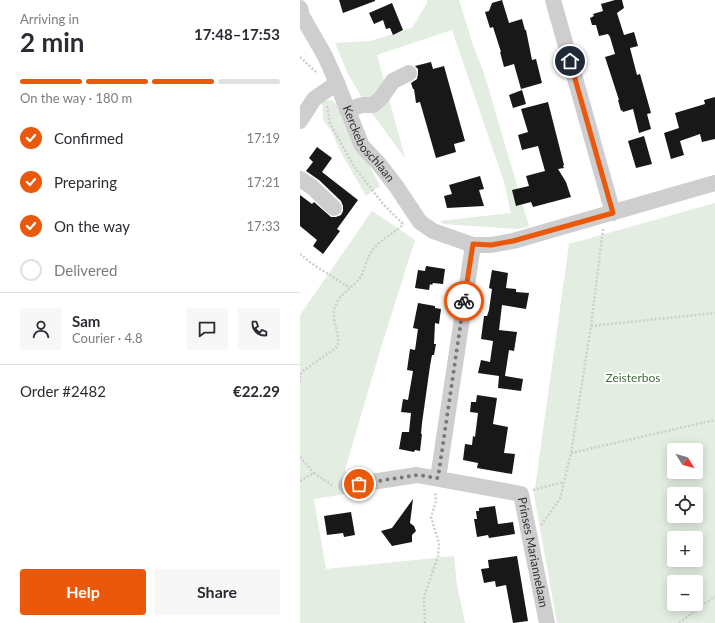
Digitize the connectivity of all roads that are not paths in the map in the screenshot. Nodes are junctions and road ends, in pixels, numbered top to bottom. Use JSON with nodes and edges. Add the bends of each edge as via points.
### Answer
{"nodes":[{"id":1,"x":553,"y":0,"type":"edge"},
{"id":2,"x":300,"y":8,"type":"edge"},
{"id":3,"x":409,"y":73,"type":"dead end"},
{"id":4,"x":337,"y":83,"type":"junction"},
{"id":5,"x":347,"y":110,"type":"junction"},
{"id":6,"x":300,"y":121,"type":"edge"},
{"id":7,"x":300,"y":179,"type":"edge"},
{"id":8,"x":715,"y":183,"type":"edge"},
{"id":9,"x":334,"y":208,"type":"dead end"},
{"id":10,"x":613,"y":213,"type":"junction"},
{"id":11,"x":473,"y":244,"type":"junction"},
{"id":12,"x":438,"y":478,"type":"junction"},
{"id":13,"x":346,"y":486,"type":"road end"},
{"id":14,"x":547,"y":623,"type":"edge"}],
"edges":[{"from":1,"to":10,"type":"street"},
{"from":2,"to":4,"type":"street","name":"Kerckeboschlaan"},
{"from":3,"to":5,"type":"street","via":[[393,81],[373,105],[362,105]]},
{"from":4,"to":5,"type":"street","name":"Kerckeboschlaan"},
{"from":4,"to":6,"type":"street","via":[[314,98]]},
{"from":5,"to":11,"type":"street","name":"Kerckeboschlaan","via":[[362,146],[396,186],[420,222],[433,231]]},
{"from":7,"to":9,"type":"street"},
{"from":8,"to":10,"type":"street","name":"Kerckeboschlaan"},
{"from":10,"to":11,"type":"street","name":"Kerckeboschlaan","via":[[513,241],[491,245]]},
{"from":11,"to":12,"type":"street"},
{"from":12,"to":13,"type":"street","name":"Prinses Mariannelaan","via":[[417,475]]},
{"from":12,"to":14,"type":"street","name":"Prinses Mariannelaan","via":[[521,494]]}]}
